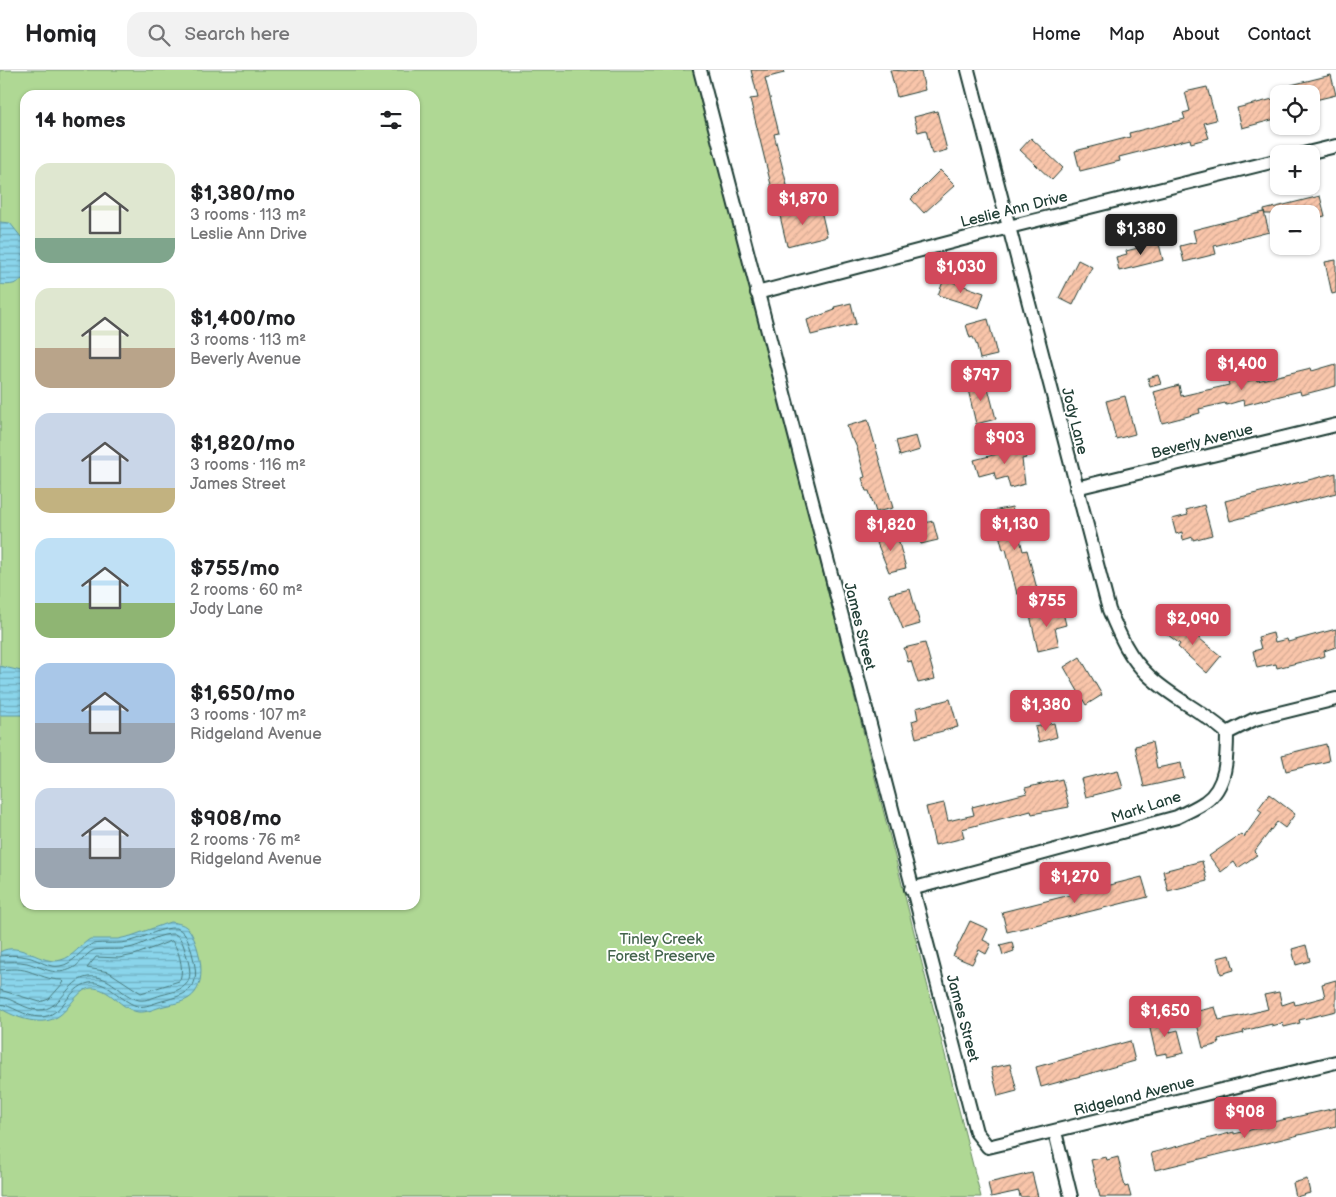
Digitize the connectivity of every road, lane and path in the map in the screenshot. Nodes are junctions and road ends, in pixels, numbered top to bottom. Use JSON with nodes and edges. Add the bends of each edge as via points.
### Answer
{"nodes":[{"id":1,"x":700,"y":70,"type":"edge"},
{"id":2,"x":968,"y":70,"type":"edge"},
{"id":3,"x":1336,"y":146,"type":"edge"},
{"id":4,"x":1320,"y":150,"type":"edge"},
{"id":5,"x":1270,"y":162,"type":"edge"},
{"id":6,"x":1009,"y":227,"type":"junction"},
{"id":7,"x":757,"y":293,"type":"junction"},
{"id":8,"x":1336,"y":425,"type":"edge"},
{"id":9,"x":1076,"y":488,"type":"junction"},
{"id":10,"x":1336,"y":699,"type":"edge"},
{"id":11,"x":1227,"y":733,"type":"junction"},
{"id":12,"x":911,"y":889,"type":"junction"},
{"id":13,"x":1336,"y":1062,"type":"edge"},
{"id":14,"x":976,"y":1132,"type":"joint"},
{"id":15,"x":1055,"y":1132,"type":"junction"},
{"id":16,"x":1071,"y":1197,"type":"edge"}],
"edges":[{"from":1,"to":7,"type":"street","name":"James Street"},
{"from":2,"to":6,"type":"street","name":"Jody Lane"},
{"from":3,"to":4,"type":"street"},
{"from":5,"to":6,"type":"street","name":"Leslie Ann Drive"},
{"from":6,"to":7,"type":"street","name":"Leslie Ann Drive"},
{"from":6,"to":9,"type":"street","name":"Jody Lane"},
{"from":7,"to":12,"type":"street","name":"James Street"},
{"from":8,"to":9,"type":"street","name":"Beverly Avenue"},
{"from":9,"to":11,"type":"street","name":"Jody Lane","via":[[1109,610],[1125,646],[1148,676],[1208,716]]},
{"from":10,"to":11,"type":"street","via":[[1256,720]]},
{"from":11,"to":12,"type":"street","name":"Mark Lane","via":[[1227,763],[1220,784],[1207,802],[1177,817]]},
{"from":12,"to":14,"type":"street","name":"James Street"},
{"from":13,"to":15,"type":"street","name":"Ridgeland Avenue"},
{"from":14,"to":15,"type":"street","name":"Ridgeland Avenue","via":[[988,1147]]},
{"from":15,"to":16,"type":"street"}]}
